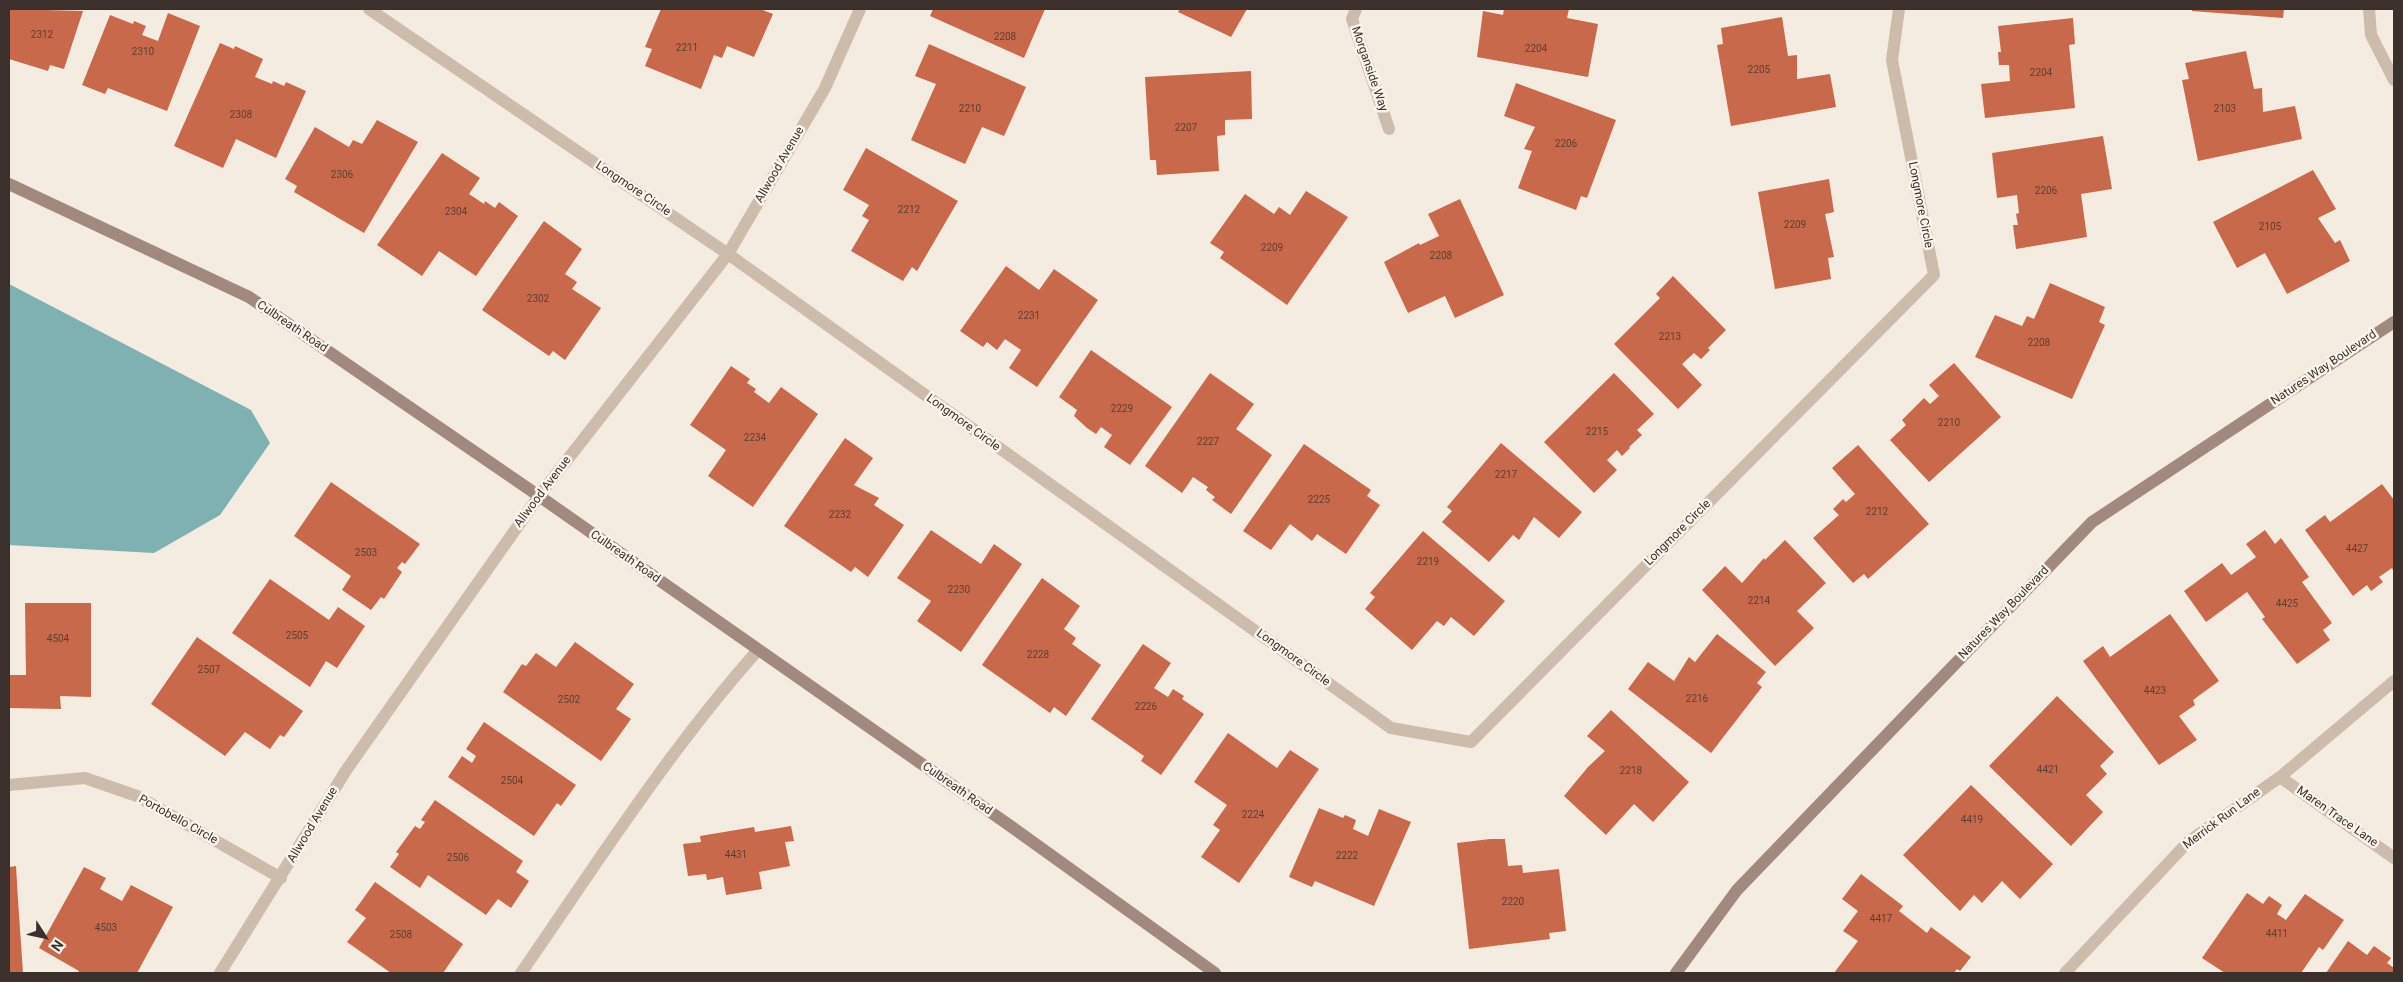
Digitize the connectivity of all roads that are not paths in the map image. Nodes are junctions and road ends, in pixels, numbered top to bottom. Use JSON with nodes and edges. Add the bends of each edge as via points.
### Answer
{"nodes":[{"id":1,"x":369,"y":9,"type":"edge"},
{"id":2,"x":860,"y":9,"type":"edge"},
{"id":3,"x":1356,"y":9,"type":"edge"},
{"id":4,"x":1899,"y":9,"type":"edge"},
{"id":5,"x":2369,"y":9,"type":"edge"},
{"id":6,"x":2394,"y":80,"type":"edge"},
{"id":7,"x":1389,"y":129,"type":"dead end"},
{"id":8,"x":9,"y":184,"type":"edge"},
{"id":9,"x":728,"y":254,"type":"junction"},
{"id":10,"x":2394,"y":322,"type":"edge"},
{"id":11,"x":538,"y":496,"type":"junction"},
{"id":12,"x":758,"y":650,"type":"junction"},
{"id":13,"x":2394,"y":681,"type":"edge"},
{"id":14,"x":2280,"y":777,"type":"junction"},
{"id":15,"x":9,"y":785,"type":"edge"},
{"id":16,"x":2394,"y":858,"type":"edge"},
{"id":17,"x":281,"y":878,"type":"junction"},
{"id":18,"x":220,"y":973,"type":"edge"},
{"id":19,"x":521,"y":973,"type":"edge"},
{"id":20,"x":1216,"y":973,"type":"edge"},
{"id":21,"x":1676,"y":973,"type":"edge"},
{"id":22,"x":2065,"y":973,"type":"edge"}],
"edges":[{"from":1,"to":9,"type":"street","name":"Longmore Circle"},
{"from":2,"to":9,"type":"street","name":"Allwood Avenue","via":[[825,88]]},
{"from":3,"to":7,"type":"street","name":"Morganside Way","via":[[1352,19]]},
{"from":4,"to":9,"type":"street","name":"Longmore Circle","via":[[1892,60],[1934,275],[1471,742],[1391,728]]},
{"from":5,"to":6,"type":"street","via":[[2371,34]]},
{"from":8,"to":11,"type":"street","name":"Culbreath Road","via":[[249,297]]},
{"from":9,"to":11,"type":"street","name":"Allwood Avenue"},
{"from":10,"to":21,"type":"street","name":"Natures Way Boulevard","via":[[2092,522],[1737,890]]},
{"from":11,"to":12,"type":"street","name":"Culbreath Road"},
{"from":11,"to":17,"type":"street","name":"Allwood Avenue","via":[[347,770]]},
{"from":12,"to":19,"type":"street","via":[[717,696],[678,748]]},
{"from":12,"to":20,"type":"street","name":"Culbreath Road"},
{"from":13,"to":14,"type":"street","name":"Merrick Run Lane"},
{"from":14,"to":16,"type":"street","name":"Maren Trace Lane"},
{"from":14,"to":22,"type":"street","name":"Merrick Run Lane","via":[[2188,842]]},
{"from":15,"to":17,"type":"street","name":"Portobello Circle","via":[[85,778],[128,793]]},
{"from":17,"to":18,"type":"street","name":"Allwood Avenue"}]}
